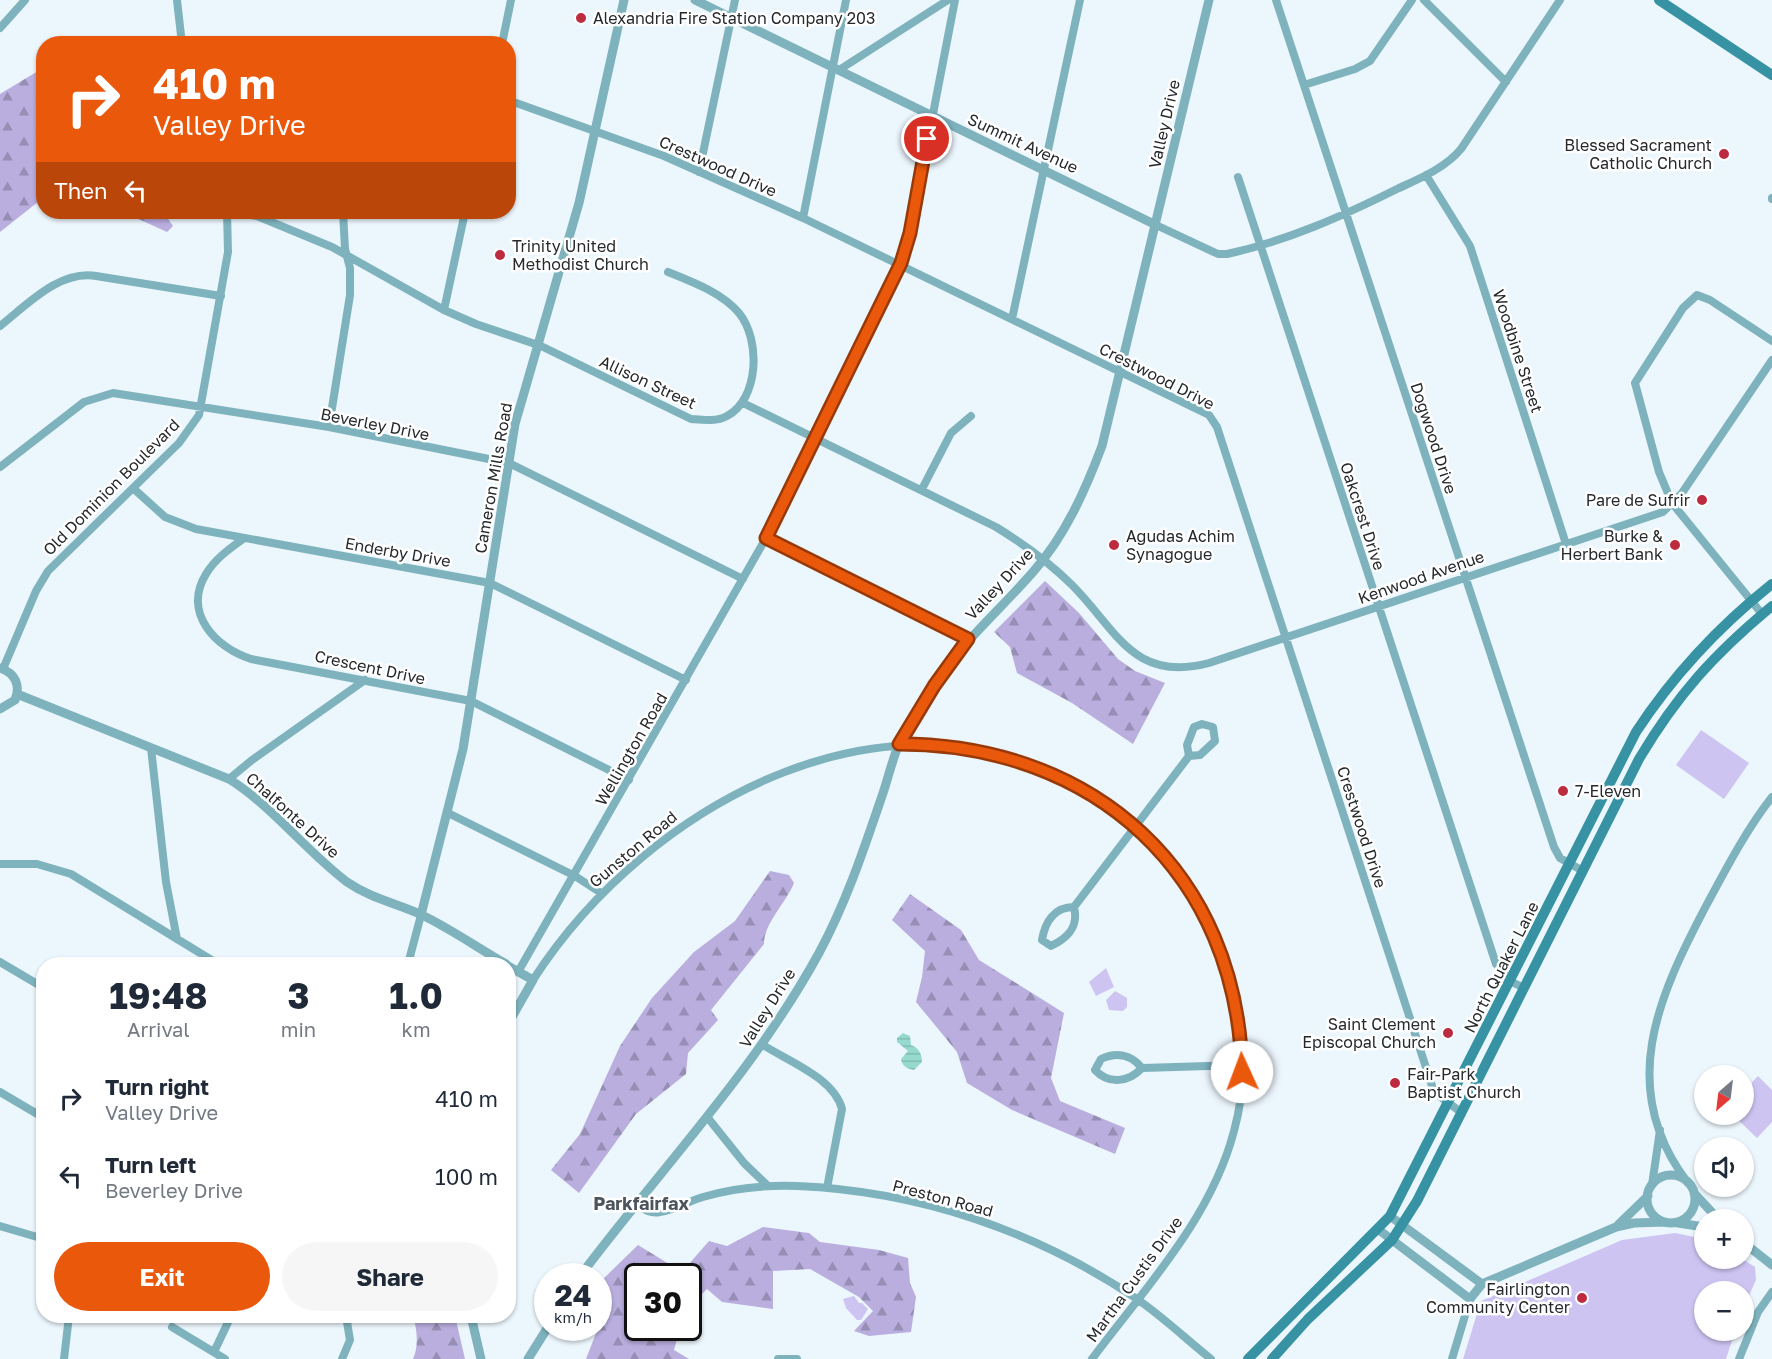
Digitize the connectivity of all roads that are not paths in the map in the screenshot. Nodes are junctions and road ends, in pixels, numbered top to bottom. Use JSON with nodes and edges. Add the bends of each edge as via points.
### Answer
{"nodes":[{"id":1,"x":25,"y":0,"type":"edge"},
{"id":2,"x":177,"y":0,"type":"edge"},
{"id":3,"x":512,"y":0,"type":"edge"},
{"id":4,"x":624,"y":0,"type":"edge"},
{"id":5,"x":695,"y":0,"type":"edge"},
{"id":6,"x":735,"y":0,"type":"edge"},
{"id":7,"x":846,"y":0,"type":"edge"},
{"id":8,"x":948,"y":0,"type":"edge"},
{"id":9,"x":955,"y":0,"type":"edge"},
{"id":10,"x":1080,"y":0,"type":"edge"},
{"id":11,"x":1209,"y":0,"type":"edge"},
{"id":12,"x":1276,"y":0,"type":"edge"},
{"id":13,"x":1412,"y":0,"type":"edge"},
{"id":14,"x":1424,"y":0,"type":"edge"},
{"id":15,"x":1560,"y":0,"type":"edge"},
{"id":16,"x":1659,"y":0,"type":"edge"},
{"id":17,"x":732,"y":18,"type":"junction"},
{"id":18,"x":0,"y":27,"type":"edge"},
{"id":19,"x":181,"y":36,"type":"edge"},
{"id":20,"x":504,"y":36,"type":"edge"},
{"id":21,"x":836,"y":68,"type":"junction"},
{"id":22,"x":1772,"y":75,"type":"edge"},
{"id":23,"x":1506,"y":82,"type":"junction"},
{"id":24,"x":1304,"y":85,"type":"junction"},
{"id":25,"x":516,"y":103,"type":"edge"},
{"id":26,"x":932,"y":116,"type":"junction"},
{"id":27,"x":597,"y":130,"type":"junction"},
{"id":28,"x":1044,"y":170,"type":"junction"},
{"id":29,"x":699,"y":171,"type":"junction"},
{"id":30,"x":1426,"y":175,"type":"junction"},
{"id":31,"x":1238,"y":177,"type":"dead end"},
{"id":32,"x":1346,"y":215,"type":"junction"},
{"id":33,"x":803,"y":218,"type":"junction"},
{"id":34,"x":227,"y":219,"type":"edge"},
{"id":35,"x":266,"y":219,"type":"edge"},
{"id":36,"x":344,"y":219,"type":"edge"},
{"id":37,"x":464,"y":219,"type":"edge"},
{"id":38,"x":1156,"y":225,"type":"junction"},
{"id":39,"x":1261,"y":245,"type":"junction"},
{"id":40,"x":346,"y":254,"type":"junction"},
{"id":41,"x":901,"y":263,"type":"junction"},
{"id":42,"x":668,"y":272,"type":"dead end"},
{"id":43,"x":221,"y":296,"type":"junction"},
{"id":44,"x":444,"y":310,"type":"junction"},
{"id":45,"x":1012,"y":319,"type":"junction"},
{"id":46,"x":0,"y":326,"type":"edge"},
{"id":47,"x":1772,"y":341,"type":"edge"},
{"id":48,"x":539,"y":345,"type":"junction"},
{"id":49,"x":1772,"y":360,"type":"edge"},
{"id":50,"x":1121,"y":373,"type":"junction"},
{"id":51,"x":743,"y":404,"type":"junction"},
{"id":52,"x":202,"y":406,"type":"junction"},
{"id":53,"x":971,"y":416,"type":"dead end"},
{"id":54,"x":329,"y":428,"type":"junction"},
{"id":55,"x":816,"y":437,"type":"junction"},
{"id":56,"x":509,"y":463,"type":"junction"},
{"id":57,"x":0,"y":467,"type":"edge"},
{"id":58,"x":134,"y":489,"type":"junction"},
{"id":59,"x":922,"y":489,"type":"junction"},
{"id":60,"x":1672,"y":503,"type":"junction"},
{"id":61,"x":766,"y":538,"type":"junction"},
{"id":62,"x":243,"y":539,"type":"junction"},
{"id":63,"x":1566,"y":544,"type":"junction"},
{"id":64,"x":1042,"y":561,"type":"junction"},
{"id":65,"x":1466,"y":576,"type":"junction"},
{"id":66,"x":743,"y":579,"type":"junction"},
{"id":67,"x":490,"y":583,"type":"junction"},
{"id":68,"x":1772,"y":584,"type":"edge"},
{"id":69,"x":1751,"y":601,"type":"junction"},
{"id":70,"x":1378,"y":606,"type":"junction"},
{"id":71,"x":1772,"y":606,"type":"edge"},
{"id":72,"x":1762,"y":614,"type":"junction"},
{"id":73,"x":1285,"y":637,"type":"junction"},
{"id":74,"x":968,"y":639,"type":"junction"},
{"id":75,"x":2,"y":669,"type":"edge"},
{"id":76,"x":365,"y":680,"type":"junction"},
{"id":77,"x":686,"y":680,"type":"junction"},
{"id":78,"x":17,"y":694,"type":"junction"},
{"id":79,"x":471,"y":701,"type":"junction"},
{"id":80,"x":0,"y":709,"type":"edge"},
{"id":81,"x":899,"y":744,"type":"junction"},
{"id":82,"x":151,"y":748,"type":"junction"},
{"id":83,"x":1189,"y":756,"type":"junction"},
{"id":84,"x":229,"y":779,"type":"junction"},
{"id":85,"x":629,"y":780,"type":"junction"},
{"id":86,"x":1772,"y":797,"type":"edge"},
{"id":87,"x":1769,"y":806,"type":"edge"},
{"id":88,"x":448,"y":813,"type":"junction"},
{"id":89,"x":1134,"y":826,"type":"junction"},
{"id":90,"x":0,"y":864,"type":"edge"},
{"id":91,"x":1569,"y":864,"type":"junction"},
{"id":92,"x":1583,"y":871,"type":"junction"},
{"id":93,"x":575,"y":876,"type":"junction"},
{"id":94,"x":601,"y":893,"type":"junction"},
{"id":95,"x":1074,"y":907,"type":"junction"},
{"id":96,"x":421,"y":915,"type":"junction"},
{"id":97,"x":177,"y":939,"type":"junction"},
{"id":98,"x":205,"y":956,"type":"edge"},
{"id":99,"x":410,"y":957,"type":"edge"},
{"id":100,"x":493,"y":957,"type":"edge"},
{"id":101,"x":0,"y":962,"type":"edge"},
{"id":102,"x":518,"y":972,"type":"joint"},
{"id":103,"x":533,"y":980,"type":"junction"},
{"id":104,"x":1510,"y":981,"type":"junction"},
{"id":105,"x":36,"y":983,"type":"edge"},
{"id":106,"x":1524,"y":988,"type":"junction"},
{"id":107,"x":516,"y":1010,"type":"edge"},
{"id":108,"x":763,"y":1046,"type":"junction"},
{"id":109,"x":1242,"y":1065,"type":"junction"},
{"id":110,"x":1142,"y":1068,"type":"junction"},
{"id":111,"x":0,"y":1092,"type":"edge"},
{"id":112,"x":1448,"y":1104,"type":"junction"},
{"id":113,"x":36,"y":1113,"type":"edge"},
{"id":114,"x":1462,"y":1113,"type":"junction"},
{"id":115,"x":708,"y":1118,"type":"junction"},
{"id":116,"x":1660,"y":1128,"type":"junction"},
{"id":117,"x":1688,"y":1182,"type":"junction"},
{"id":118,"x":1652,"y":1185,"type":"junction"},
{"id":119,"x":768,"y":1186,"type":"junction"},
{"id":120,"x":827,"y":1188,"type":"junction"},
{"id":121,"x":1694,"y":1193,"type":"joint"},
{"id":122,"x":1648,"y":1196,"type":"junction"},
{"id":123,"x":1698,"y":1197,"type":"edge"},
{"id":124,"x":635,"y":1204,"type":"junction"},
{"id":125,"x":1709,"y":1209,"type":"edge"},
{"id":126,"x":1390,"y":1216,"type":"junction"},
{"id":127,"x":1667,"y":1222,"type":"junction"},
{"id":128,"x":1402,"y":1225,"type":"junction"},
{"id":129,"x":0,"y":1226,"type":"edge"},
{"id":130,"x":1694,"y":1226,"type":"edge"},
{"id":131,"x":1616,"y":1227,"type":"junction"},
{"id":132,"x":1379,"y":1230,"type":"junction"},
{"id":133,"x":36,"y":1237,"type":"edge"},
{"id":134,"x":1392,"y":1240,"type":"junction"},
{"id":135,"x":1754,"y":1252,"type":"edge"},
{"id":136,"x":590,"y":1263,"type":"edge"},
{"id":137,"x":1772,"y":1265,"type":"edge"},
{"id":138,"x":1482,"y":1284,"type":"junction"},
{"id":139,"x":1772,"y":1292,"type":"edge"},
{"id":140,"x":1470,"y":1299,"type":"junction"},
{"id":141,"x":1137,"y":1300,"type":"junction"},
{"id":142,"x":68,"y":1323,"type":"edge"},
{"id":143,"x":228,"y":1323,"type":"edge"},
{"id":144,"x":347,"y":1323,"type":"edge"},
{"id":145,"x":473,"y":1323,"type":"edge"},
{"id":146,"x":172,"y":1327,"type":"dead end"},
{"id":147,"x":539,"y":1341,"type":"edge"},
{"id":148,"x":213,"y":1353,"type":"junction"},
{"id":149,"x":64,"y":1359,"type":"edge"},
{"id":150,"x":225,"y":1359,"type":"edge"},
{"id":151,"x":342,"y":1359,"type":"edge"},
{"id":152,"x":481,"y":1359,"type":"edge"},
{"id":153,"x":528,"y":1359,"type":"edge"},
{"id":154,"x":778,"y":1359,"type":"edge"},
{"id":155,"x":797,"y":1359,"type":"edge"},
{"id":156,"x":1092,"y":1359,"type":"edge"},
{"id":157,"x":1211,"y":1359,"type":"edge"},
{"id":158,"x":1248,"y":1359,"type":"edge"},
{"id":159,"x":1272,"y":1359,"type":"edge"},
{"id":160,"x":1452,"y":1359,"type":"edge"},
{"id":161,"x":1738,"y":1359,"type":"edge"}],
"edges":[{"from":1,"to":18,"type":"street"},
{"from":2,"to":19,"type":"street"},
{"from":3,"to":20,"type":"street"},
{"from":4,"to":27,"type":"street","name":"Cameron Mills Road"},
{"from":5,"to":17,"type":"street","name":"Summit Avenue"},
{"from":6,"to":17,"type":"street"},
{"from":7,"to":21,"type":"street"},
{"from":8,"to":21,"type":"street"},
{"from":9,"to":26,"type":"street","name":"Wellington Road"},
{"from":10,"to":28,"type":"street"},
{"from":11,"to":38,"type":"street","name":"Valley Drive"},
{"from":12,"to":24,"type":"street","name":"Dogwood Drive"},
{"from":13,"to":24,"type":"street","via":[[1370,61]]},
{"from":14,"to":23,"type":"street"},
{"from":15,"to":23,"type":"street","name":"Summit Avenue"},
{"from":16,"to":22,"type":"main road"},
{"from":17,"to":21,"type":"street","name":"Summit Avenue"},
{"from":17,"to":29,"type":"street"},
{"from":21,"to":26,"type":"street","name":"Summit Avenue"},
{"from":21,"to":33,"type":"street"},
{"from":23,"to":30,"type":"street","name":"Summit Avenue","via":[[1461,150]]},
{"from":24,"to":32,"type":"street","name":"Dogwood Drive"},
{"from":25,"to":27,"type":"street","name":"Crestwood Drive"},
{"from":26,"to":28,"type":"street","name":"Summit Avenue"},
{"from":26,"to":41,"type":"street","name":"Wellington Road"},
{"from":27,"to":29,"type":"street","name":"Crestwood Drive"},
{"from":27,"to":48,"type":"street","name":"Cameron Mills Road"},
{"from":28,"to":38,"type":"street","name":"Summit Avenue"},
{"from":28,"to":45,"type":"street"},
{"from":29,"to":33,"type":"street","name":"Crestwood Drive"},
{"from":30,"to":32,"type":"street","name":"Summit Avenue"},
{"from":30,"to":63,"type":"street","name":"Woodbine Street","via":[[1470,246]]},
{"from":31,"to":39,"type":"street","name":"Oakcrest Drive"},
{"from":32,"to":39,"type":"street","name":"Summit Avenue"},
{"from":32,"to":65,"type":"street","name":"Dogwood Drive"},
{"from":33,"to":41,"type":"street","name":"Crestwood Drive"},
{"from":34,"to":43,"type":"street","name":"Old Dominion Boulevard","via":[[228,252]]},
{"from":35,"to":40,"type":"street","name":"Allison Street"},
{"from":36,"to":40,"type":"street"},
{"from":37,"to":44,"type":"street"},
{"from":38,"to":39,"type":"street","name":"Summit Avenue","via":[[1218,254]]},
{"from":38,"to":50,"type":"street","name":"Valley Drive"},
{"from":39,"to":70,"type":"street","name":"Oakcrest Drive"},
{"from":40,"to":44,"type":"street","name":"Allison Street"},
{"from":40,"to":54,"type":"street","via":[[350,296]]},
{"from":41,"to":45,"type":"street","name":"Crestwood Drive"},
{"from":41,"to":55,"type":"street","name":"Wellington Road"},
{"from":42,"to":51,"type":"street","via":[[718,296],[745,321],[755,352]]},
{"from":43,"to":46,"type":"street","via":[[80,275],[53,285]]},
{"from":43,"to":52,"type":"street","name":"Old Dominion Boulevard"},
{"from":44,"to":48,"type":"street","name":"Allison Street"},
{"from":45,"to":50,"type":"street","name":"Crestwood Drive"},
{"from":47,"to":60,"type":"street","via":[[1698,295],[1683,308],[1635,383],[1656,463]]},
{"from":48,"to":51,"type":"street","name":"Allison Street","via":[[691,419],[726,417]]},
{"from":48,"to":56,"type":"street","name":"Cameron Mills Road","via":[[523,392]]},
{"from":49,"to":60,"type":"street","name":"Kenwood Avenue"},
{"from":50,"to":64,"type":"street","name":"Valley Drive","via":[[1093,470],[1077,507]]},
{"from":50,"to":73,"type":"street","name":"Crestwood Drive","via":[[1209,415],[1214,421]]},
{"from":51,"to":55,"type":"street"},
{"from":52,"to":54,"type":"street","name":"Beverley Drive"},
{"from":52,"to":57,"type":"street","name":"Beverley Drive","via":[[113,393],[91,398]]},
{"from":52,"to":58,"type":"street","name":"Old Dominion Boulevard","via":[[179,443]]},
{"from":53,"to":59,"type":"street","via":[[951,433]]},
{"from":54,"to":56,"type":"street","name":"Beverley Drive"},
{"from":55,"to":59,"type":"street"},
{"from":55,"to":61,"type":"street","name":"Wellington Road"},
{"from":56,"to":66,"type":"street","name":"Beverley Drive"},
{"from":56,"to":67,"type":"street","name":"Cameron Mills Road"},
{"from":58,"to":62,"type":"street","name":"Enderby Drive","via":[[177,523]]},
{"from":58,"to":75,"type":"street","name":"Old Dominion Boulevard","via":[[48,571]]},
{"from":59,"to":64,"type":"street","via":[[996,527]]},
{"from":60,"to":63,"type":"street","name":"Kenwood Avenue","via":[[1663,512]]},
{"from":60,"to":69,"type":"street"},
{"from":61,"to":66,"type":"street","name":"Wellington Road"},
{"from":61,"to":74,"type":"street"},
{"from":62,"to":67,"type":"street","name":"Enderby Drive"},
{"from":62,"to":76,"type":"street","name":"Crescent Drive","via":[[216,561],[201,586],[200,607],[214,639],[231,652],[251,659]]},
{"from":63,"to":65,"type":"street","name":"Kenwood Avenue"},
{"from":64,"to":73,"type":"street","name":"Kenwood Avenue","via":[[1077,590],[1123,644],[1163,666],[1196,666]]},
{"from":64,"to":74,"type":"street","name":"Valley Drive"},
{"from":65,"to":70,"type":"street","name":"Kenwood Avenue"},
{"from":65,"to":91,"type":"street","name":"Dogwood Drive","via":[[1554,848]]},
{"from":66,"to":77,"type":"street","name":"Wellington Road"},
{"from":67,"to":77,"type":"street","name":"Enderby Drive"},
{"from":67,"to":79,"type":"street","name":"Cameron Mills Road"},
{"from":68,"to":69,"type":"main road","name":"North Quaker Lane"},
{"from":69,"to":72,"type":"street"},
{"from":69,"to":91,"type":"main road","name":"North Quaker Lane","via":[[1708,640],[1667,686],[1625,751]]},
{"from":70,"to":73,"type":"street","name":"Kenwood Avenue"},
{"from":70,"to":104,"type":"street","name":"Oakcrest Drive","via":[[1496,964]]},
{"from":71,"to":72,"type":"main road","name":"North Quaker Lane"},
{"from":72,"to":92,"type":"main road","name":"North Quaker Lane","via":[[1719,651],[1674,705],[1639,759]]},
{"from":73,"to":112,"type":"street","name":"Crestwood Drive","via":[[1434,1092]]},
{"from":74,"to":81,"type":"street","name":"Valley Drive"},
{"from":75,"to":78,"type":"street","name":"Old Dominion Boulevard","via":[[16,680]]},
{"from":76,"to":79,"type":"street","name":"Crescent Drive"},
{"from":76,"to":84,"type":"street"},
{"from":77,"to":85,"type":"street","name":"Wellington Road"},
{"from":78,"to":80,"type":"street","via":[[10,705]]},
{"from":78,"to":82,"type":"street","name":"Chalfonte Drive"},
{"from":79,"to":85,"type":"street","name":"Crescent Drive"},
{"from":79,"to":88,"type":"street","name":"Cameron Mills Road"},
{"from":81,"to":89,"type":"street","name":"Martha Custis Drive","via":[[974,749],[1036,766],[1083,789]]},
{"from":81,"to":94,"type":"street","name":"Gunston Road","via":[[812,762],[745,790],[683,826]]},
{"from":81,"to":108,"type":"street","name":"Valley Drive","via":[[832,926]]},
{"from":82,"to":84,"type":"street","name":"Chalfonte Drive"},
{"from":82,"to":97,"type":"street","via":[[166,882]]},
{"from":83,"to":83,"type":"street","via":[[1187,745],[1194,727],[1213,727],[1215,741],[1200,755]]},
{"from":83,"to":89,"type":"street"},
{"from":84,"to":96,"type":"street","name":"Chalfonte Drive","via":[[248,791],[348,882],[372,897]]},
{"from":85,"to":93,"type":"street","name":"Wellington Road"},
{"from":86,"to":87,"type":"street"},
{"from":87,"to":116,"type":"street","via":[[1722,877],[1686,945],[1655,1022],[1649,1059],[1650,1090]]},
{"from":88,"to":93,"type":"street"},
{"from":88,"to":96,"type":"street","name":"Cameron Mills Road"},
{"from":89,"to":95,"type":"street"},
{"from":89,"to":109,"type":"street","name":"Martha Custis Drive","via":[[1189,889],[1218,944],[1237,1007]]},
{"from":90,"to":97,"type":"street","via":[[25,862],[64,871]]},
{"from":91,"to":92,"type":"street","name":"Dogwood Drive"},
{"from":91,"to":104,"type":"main road","name":"North Quaker Lane"},
{"from":92,"to":106,"type":"main road","name":"North Quaker Lane"},
{"from":93,"to":94,"type":"street"},
{"from":93,"to":102,"type":"street","name":"Wellington Road"},
{"from":94,"to":103,"type":"street","name":"Gunston Road"},
{"from":95,"to":95,"type":"street","via":[[1061,909],[1047,921],[1042,940],[1046,945],[1051,946],[1070,933]]},
{"from":96,"to":99,"type":"street","name":"Cameron Mills Road"},
{"from":96,"to":100,"type":"street","name":"Chalfonte Drive"},
{"from":97,"to":98,"type":"street"},
{"from":101,"to":105,"type":"street"},
{"from":102,"to":103,"type":"street","name":"Chalfonte Drive"},
{"from":103,"to":107,"type":"street","name":"Gunston Road"},
{"from":104,"to":106,"type":"street","name":"Oakcrest Drive"},
{"from":104,"to":112,"type":"main road","name":"North Quaker Lane"},
{"from":106,"to":114,"type":"main road","name":"North Quaker Lane"},
{"from":108,"to":115,"type":"street","name":"Valley Drive"},
{"from":108,"to":120,"type":"street","via":[[829,1087],[840,1100],[842,1109]]},
{"from":109,"to":110,"type":"street"},
{"from":109,"to":141,"type":"street","name":"Martha Custis Drive","via":[[1234,1131],[1220,1172],[1193,1223]]},
{"from":110,"to":110,"type":"street","via":[[1135,1075],[1118,1080],[1107,1079],[1095,1070],[1101,1059],[1113,1055],[1133,1058]]},
{"from":111,"to":113,"type":"street"},
{"from":112,"to":114,"type":"street","name":"Crestwood Drive"},
{"from":112,"to":126,"type":"main road","name":"North Quaker Lane"},
{"from":114,"to":128,"type":"main road","name":"North Quaker Lane"},
{"from":115,"to":119,"type":"street"},
{"from":115,"to":124,"type":"street","name":"Valley Drive"},
{"from":116,"to":117,"type":"street"},
{"from":116,"to":118,"type":"street"},
{"from":117,"to":118,"type":"street","via":[[1669,1175]]},
{"from":117,"to":121,"type":"street"},
{"from":118,"to":122,"type":"street"},
{"from":119,"to":120,"type":"street","name":"Preston Road"},
{"from":119,"to":124,"type":"street","name":"Preston Road","via":[[712,1195],[660,1212],[647,1211]]},
{"from":120,"to":141,"type":"street","name":"Preston Road","via":[[919,1202],[987,1222],[1062,1255]]},
{"from":121,"to":127,"type":"street","via":[[1689,1214]]},
{"from":122,"to":127,"type":"street","via":[[1653,1215]]},
{"from":122,"to":131,"type":"street"},
{"from":123,"to":125,"type":"street"},
{"from":124,"to":136,"type":"street","name":"Valley Drive"},
{"from":126,"to":128,"type":"street"},
{"from":126,"to":132,"type":"main road","name":"North Quaker Lane"},
{"from":127,"to":130,"type":"street"},
{"from":127,"to":131,"type":"street"},
{"from":128,"to":134,"type":"main road","name":"North Quaker Lane"},
{"from":128,"to":138,"type":"street"},
{"from":129,"to":133,"type":"street"},
{"from":131,"to":138,"type":"street"},
{"from":132,"to":134,"type":"street"},
{"from":132,"to":158,"type":"main road","name":"North Quaker Lane"},
{"from":134,"to":140,"type":"street"},
{"from":134,"to":159,"type":"main road","name":"North Quaker Lane","via":[[1308,1319]]},
{"from":135,"to":137,"type":"street"},
{"from":138,"to":140,"type":"street"},
{"from":139,"to":161,"type":"street","via":[[1758,1312]]},
{"from":140,"to":160,"type":"street"},
{"from":141,"to":156,"type":"street","name":"Martha Custis Drive"},
{"from":141,"to":157,"type":"street","name":"Preston Road"},
{"from":142,"to":149,"type":"street"},
{"from":143,"to":148,"type":"street"},
{"from":144,"to":151,"type":"street","via":[[350,1340]]},
{"from":145,"to":152,"type":"street"},
{"from":146,"to":148,"type":"street"},
{"from":147,"to":153,"type":"street"},
{"from":148,"to":150,"type":"street"},
{"from":154,"to":155,"type":"street"}]}
